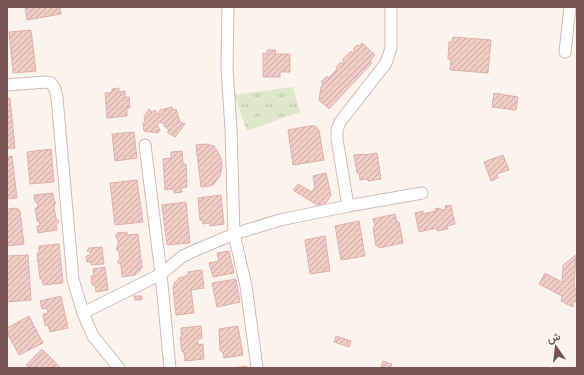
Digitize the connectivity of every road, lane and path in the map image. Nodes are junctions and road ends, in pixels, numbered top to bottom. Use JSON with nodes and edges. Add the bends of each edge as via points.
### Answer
{"nodes":[{"id":1,"x":228,"y":7,"type":"edge"},
{"id":2,"x":391,"y":7,"type":"edge"},
{"id":3,"x":570,"y":7,"type":"edge"},
{"id":4,"x":565,"y":52,"type":"dead end"},
{"id":5,"x":7,"y":84,"type":"edge"},
{"id":6,"x":145,"y":145,"type":"dead end"},
{"id":7,"x":422,"y":193,"type":"dead end"},
{"id":8,"x":348,"y":206,"type":"junction"},
{"id":9,"x":234,"y":234,"type":"junction"},
{"id":10,"x":161,"y":274,"type":"junction"},
{"id":11,"x":83,"y":312,"type":"junction"},
{"id":12,"x":119,"y":368,"type":"edge"},
{"id":13,"x":170,"y":368,"type":"edge"},
{"id":14,"x":257,"y":368,"type":"edge"}],
"edges":[{"from":1,"to":9,"type":"street","via":[[227,68]]},
{"from":2,"to":8,"type":"street","via":[[392,36],[389,56],[340,122],[337,130]]},
{"from":3,"to":4,"type":"street"},
{"from":5,"to":11,"type":"street","via":[[46,82],[51,83],[55,89],[73,279]]},
{"from":6,"to":10,"type":"street"},
{"from":7,"to":8,"type":"street"},
{"from":8,"to":9,"type":"street","via":[[280,220]]},
{"from":9,"to":10,"type":"street","via":[[183,256]]},
{"from":9,"to":14,"type":"street","via":[[246,286]]},
{"from":10,"to":11,"type":"street"},
{"from":10,"to":13,"type":"street"},
{"from":11,"to":12,"type":"street","via":[[93,336]]}]}
